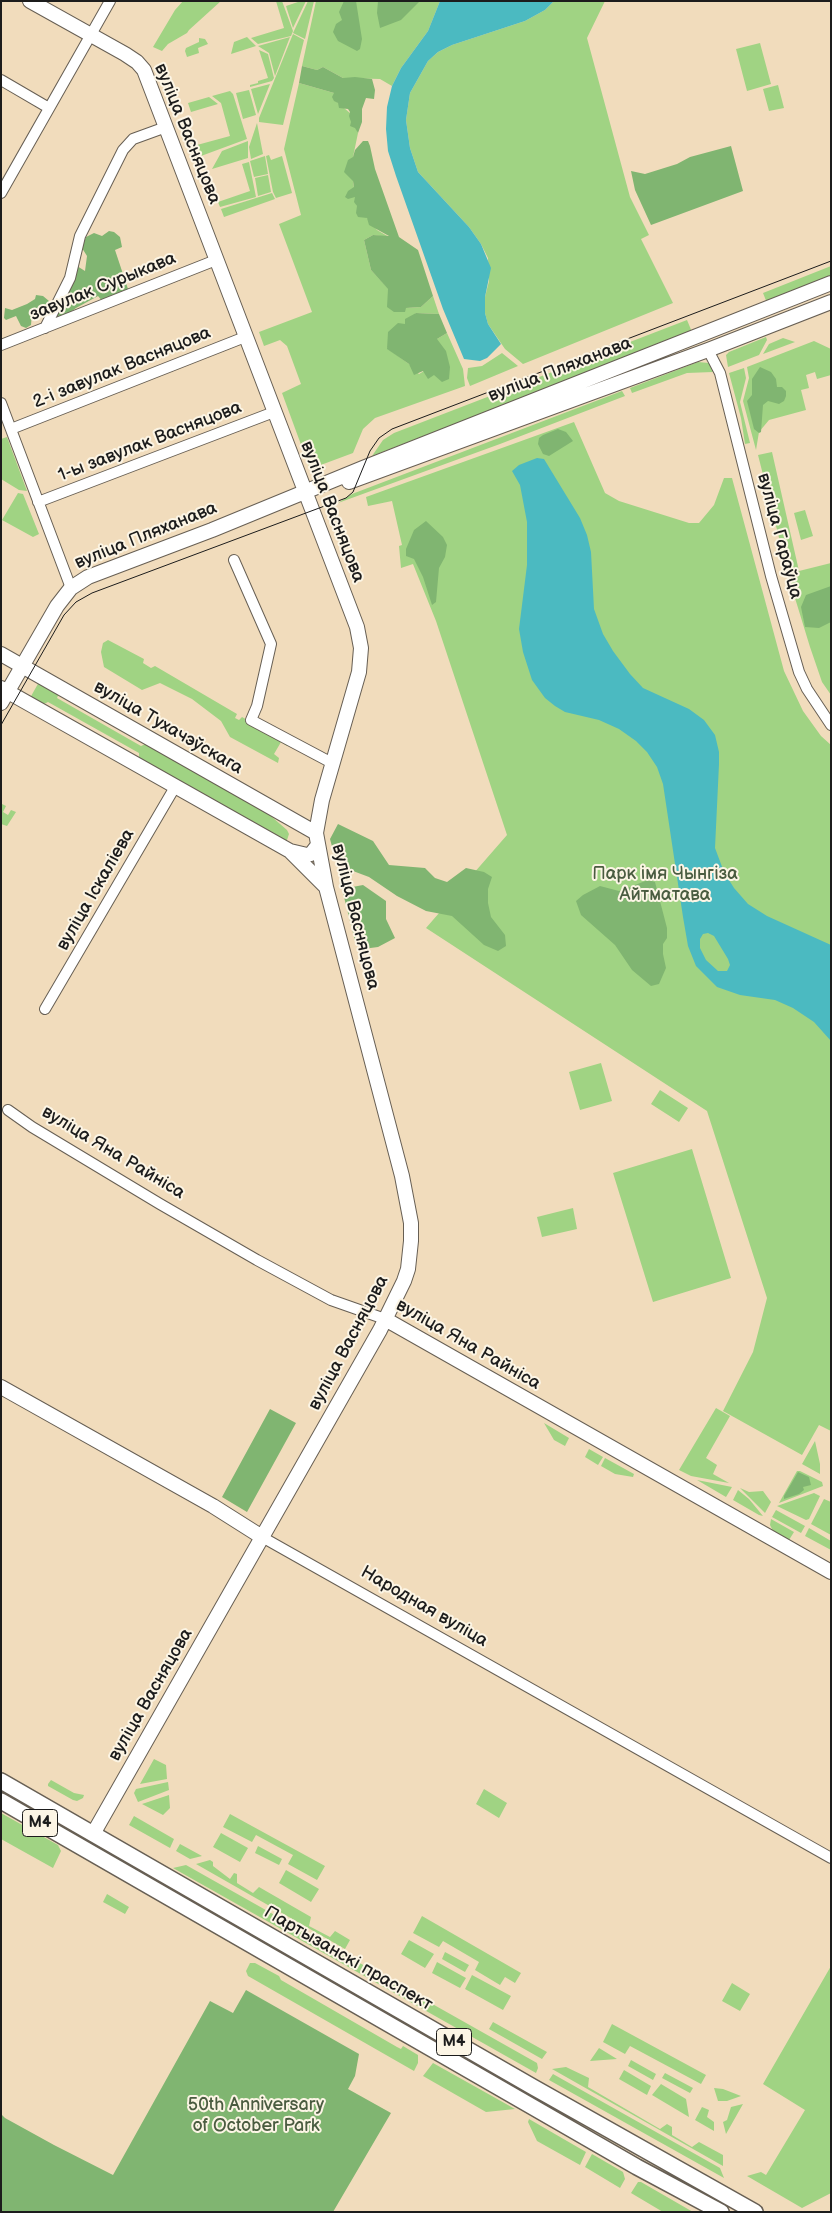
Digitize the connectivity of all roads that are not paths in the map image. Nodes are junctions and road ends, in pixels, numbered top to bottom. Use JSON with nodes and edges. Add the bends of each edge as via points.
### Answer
{"nodes":[{"id":1,"x":30,"y":1,"type":"edge"},
{"id":2,"x":110,"y":1,"type":"edge"},
{"id":3,"x":90,"y":35,"type":"junction"},
{"id":4,"x":1,"y":80,"type":"edge"},
{"id":5,"x":49,"y":108,"type":"junction"},
{"id":6,"x":166,"y":127,"type":"junction"},
{"id":7,"x":5,"y":176,"type":"edge"},
{"id":8,"x":1,"y":193,"type":"edge"},
{"id":9,"x":216,"y":260,"type":"junction"},
{"id":10,"x":831,"y":283,"type":"edge"},
{"id":11,"x":831,"y":302,"type":"edge"},
{"id":12,"x":45,"y":328,"type":"junction"},
{"id":13,"x":700,"y":335,"type":"junction"},
{"id":14,"x":245,"y":337,"type":"junction"},
{"id":15,"x":1,"y":345,"type":"edge"},
{"id":16,"x":708,"y":350,"type":"junction"},
{"id":17,"x":1,"y":403,"type":"edge"},
{"id":18,"x":274,"y":412,"type":"junction"},
{"id":19,"x":11,"y":429,"type":"junction"},
{"id":20,"x":304,"y":493,"type":"junction"},
{"id":21,"x":38,"y":502,"type":"junction"},
{"id":22,"x":234,"y":560,"type":"dead end"},
{"id":23,"x":71,"y":588,"type":"junction"},
{"id":24,"x":1,"y":654,"type":"edge"},
{"id":25,"x":22,"y":666,"type":"junction"},
{"id":26,"x":3,"y":695,"type":"edge"},
{"id":27,"x":831,"y":725,"type":"edge"},
{"id":28,"x":332,"y":762,"type":"junction"},
{"id":29,"x":175,"y":787,"type":"junction"},
{"id":30,"x":317,"y":839,"type":"junction"},
{"id":31,"x":290,"y":852,"type":"junction"},
{"id":32,"x":326,"y":887,"type":"junction"},
{"id":33,"x":45,"y":1009,"type":"dead end"},
{"id":34,"x":8,"y":1110,"type":"dead end"},
{"id":35,"x":385,"y":1319,"type":"junction"},
{"id":36,"x":1,"y":1387,"type":"edge"},
{"id":37,"x":262,"y":1537,"type":"junction"},
{"id":38,"x":831,"y":1572,"type":"edge"},
{"id":39,"x":1,"y":1780,"type":"edge"},
{"id":40,"x":1,"y":1801,"type":"edge"},
{"id":41,"x":93,"y":1834,"type":"junction"},
{"id":42,"x":79,"y":1846,"type":"junction"},
{"id":43,"x":831,"y":1858,"type":"edge"},
{"id":44,"x":721,"y":2212,"type":"edge"},
{"id":45,"x":755,"y":2212,"type":"edge"}],
"edges":[{"from":1,"to":3,"type":"street","name":"вуліца Васняцова"},
{"from":2,"to":3,"type":"street"},
{"from":3,"to":5,"type":"street"},
{"from":3,"to":6,"type":"street","name":"вуліца Васняцова","via":[[140,65]]},
{"from":4,"to":5,"type":"street"},
{"from":5,"to":7,"type":"street"},
{"from":6,"to":9,"type":"street","name":"вуліца Васняцова"},
{"from":6,"to":12,"type":"street","via":[[133,139],[123,150],[80,236],[70,278]]},
{"from":7,"to":8,"type":"street"},
{"from":9,"to":12,"type":"street","name":"завулак Сурыкава"},
{"from":9,"to":14,"type":"street","name":"вуліца Васняцова"},
{"from":10,"to":13,"type":"street","name":"вуліца Пляханава"},
{"from":11,"to":16,"type":"street","name":"вуліца Пляханава"},
{"from":12,"to":15,"type":"street","name":"завулак Сурыкава"},
{"from":13,"to":16,"type":"street"},
{"from":13,"to":20,"type":"street","name":"вуліца Пляханава"},
{"from":14,"to":18,"type":"street","name":"вуліца Васняцова"},
{"from":14,"to":19,"type":"street","name":"2-і завулак Васняцова"},
{"from":16,"to":20,"type":"street","name":"вуліца Пляханава","via":[[357,480]]},
{"from":16,"to":27,"type":"street","name":"вуліца Гараўца","via":[[720,373],[771,576],[799,672]]},
{"from":17,"to":19,"type":"street"},
{"from":18,"to":20,"type":"street","name":"вуліца Васняцова"},
{"from":18,"to":21,"type":"street","name":"1-ы завулак Васняцова"},
{"from":19,"to":21,"type":"street"},
{"from":20,"to":23,"type":"street","name":"вуліца Пляханава","via":[[88,577]]},
{"from":20,"to":28,"type":"street","name":"вуліца Васняцова","via":[[360,640],[359,672]]},
{"from":21,"to":23,"type":"street"},
{"from":22,"to":28,"type":"street","via":[[271,644],[251,720]]},
{"from":23,"to":25,"type":"street","name":"вуліца Пляханава"},
{"from":24,"to":25,"type":"street","name":"вуліца Тухачэўскага"},
{"from":25,"to":26,"type":"street","name":"вуліца Пляханава"},
{"from":25,"to":30,"type":"street","name":"вуліца Тухачэўскага"},
{"from":26,"to":29,"type":"street"},
{"from":28,"to":30,"type":"street","name":"вуліца Васняцова","via":[[318,813]]},
{"from":29,"to":31,"type":"street"},
{"from":29,"to":33,"type":"street","name":"вуліца Іскаліева"},
{"from":30,"to":31,"type":"street","via":[[312,854]]},
{"from":30,"to":32,"type":"street","name":"вуліца Васняцова"},
{"from":31,"to":32,"type":"street"},
{"from":32,"to":35,"type":"street","name":"вуліца Васняцова","via":[[408,1201],[411,1241],[408,1269]]},
{"from":34,"to":35,"type":"street","name":"вуліца Яна Райніса","via":[[257,1260],[331,1300]]},
{"from":35,"to":37,"type":"street","name":"вуліца Васняцова"},
{"from":35,"to":38,"type":"street","name":"вуліца Яна Райніса"},
{"from":36,"to":37,"type":"street","name":"Народная вуліца"},
{"from":37,"to":41,"type":"street","name":"вуліца Васняцова"},
{"from":37,"to":43,"type":"street","name":"Народная вуліца"},
{"from":39,"to":41,"type":"main road","name":"Партызанскі праспект","number":"М4"},
{"from":40,"to":42,"type":"main road","name":"Партызанскі праспект","number":"М4"},
{"from":41,"to":42,"type":"main road"},
{"from":41,"to":45,"type":"main road","name":"Партызанскі праспект","number":"М4"},
{"from":42,"to":44,"type":"main road","name":"Партызанскі праспект","number":"М4","via":[[628,2162]]}]}
